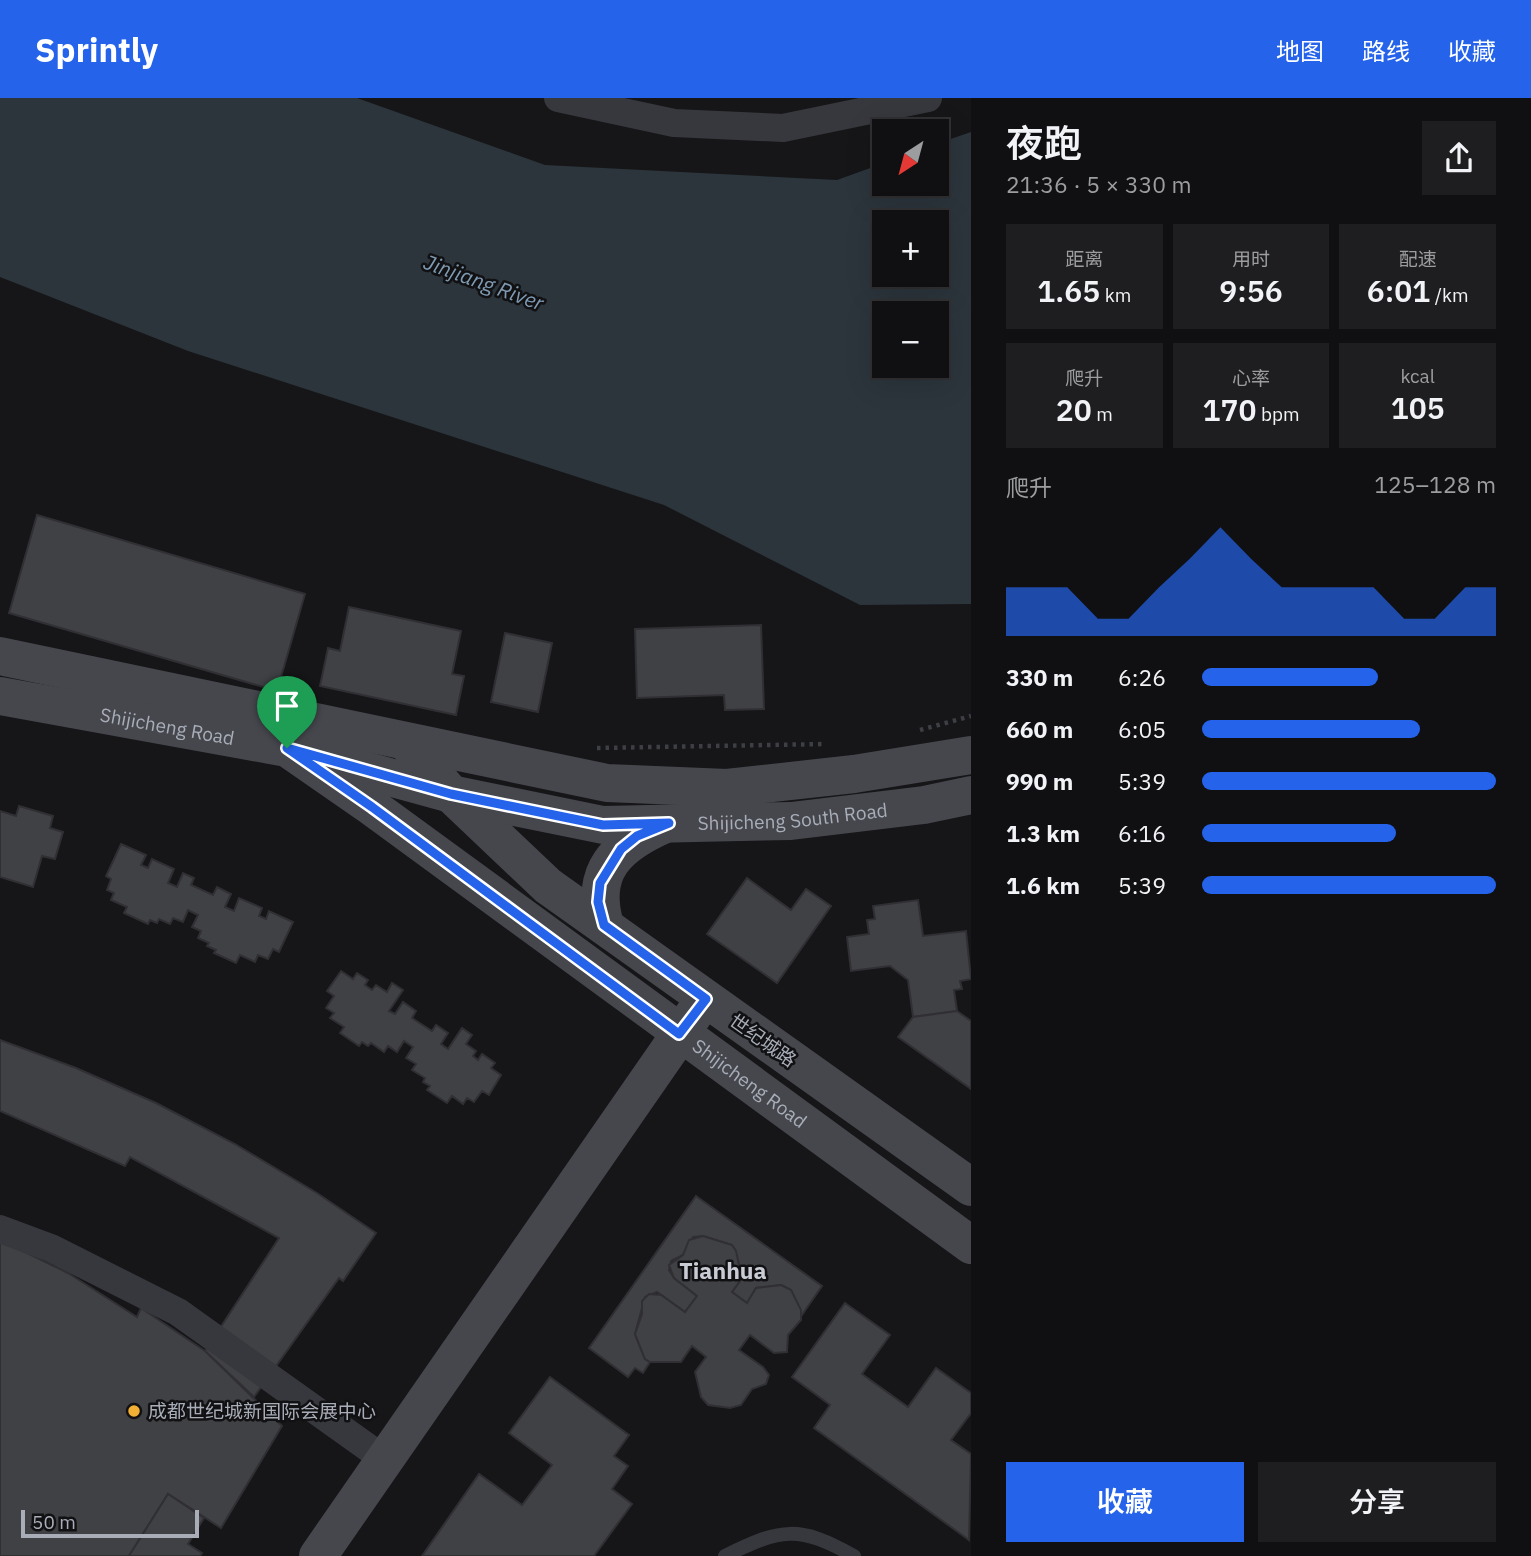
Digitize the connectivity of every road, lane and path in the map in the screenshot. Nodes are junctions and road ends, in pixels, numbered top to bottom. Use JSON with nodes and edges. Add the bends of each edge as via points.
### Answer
{"nodes":[{"id":1,"x":558,"y":98,"type":"edge"},
{"id":2,"x":928,"y":98,"type":"edge"},
{"id":3,"x":0,"y":656,"type":"edge"},
{"id":4,"x":0,"y":696,"type":"edge"},
{"id":5,"x":971,"y":716,"type":"edge"},
{"id":6,"x":908,"y":733,"type":"dead end"},
{"id":7,"x":408,"y":744,"type":"junction"},
{"id":8,"x":831,"y":744,"type":"dead end"},
{"id":9,"x":287,"y":748,"type":"junction"},
{"id":10,"x":594,"y":748,"type":"dead end"},
{"id":11,"x":971,"y":755,"type":"edge"},
{"id":12,"x":451,"y":794,"type":"junction"},
{"id":13,"x":971,"y":795,"type":"edge"},
{"id":14,"x":669,"y":823,"type":"junction"},
{"id":15,"x":604,"y":925,"type":"junction"},
{"id":16,"x":706,"y":999,"type":"junction"},
{"id":17,"x":679,"y":1034,"type":"junction"},
{"id":18,"x":971,"y":1187,"type":"edge"},
{"id":19,"x":0,"y":1229,"type":"edge"},
{"id":20,"x":971,"y":1245,"type":"edge"},
{"id":21,"x":384,"y":1459,"type":"junction"},
{"id":22,"x":318,"y":1556,"type":"edge"},
{"id":23,"x":724,"y":1556,"type":"edge"},
{"id":24,"x":854,"y":1556,"type":"edge"}],
"edges":[{"from":1,"to":2,"type":"street","via":[[674,123],[783,128]]},
{"from":3,"to":7,"type":"main road","name":"Shijicheng Road"},
{"from":4,"to":9,"type":"main road","name":"Shijicheng Road"},
{"from":5,"to":6,"type":"path"},
{"from":7,"to":11,"type":"main road","name":"Shijicheng Road","via":[[607,783],[727,788]]},
{"from":7,"to":12,"type":"main road","name":"世纪城路"},
{"from":8,"to":10,"type":"path"},
{"from":9,"to":12,"type":"main road","name":"Shijicheng South Road"},
{"from":9,"to":17,"type":"main road","name":"Shijicheng Road"},
{"from":12,"to":14,"type":"main road","name":"Shijicheng South Road","via":[[603,825]]},
{"from":12,"to":15,"type":"main road","name":"世纪城路","via":[[548,886]]},
{"from":13,"to":14,"type":"main road","name":"Shijicheng South Road","via":[[791,821]]},
{"from":14,"to":15,"type":"main road","via":[[637,836],[609,865],[598,902]]},
{"from":15,"to":16,"type":"main road","name":"世纪城路"},
{"from":16,"to":17,"type":"main road"},
{"from":16,"to":18,"type":"main road","name":"世纪城路"},
{"from":17,"to":20,"type":"main road","name":"Shijicheng Road"},
{"from":17,"to":21,"type":"main road"},
{"from":19,"to":21,"type":"street","via":[[51,1248],[178,1312]]},
{"from":21,"to":22,"type":"main road"},
{"from":23,"to":24,"type":"lane","via":[[778,1534],[805,1533]]}]}
